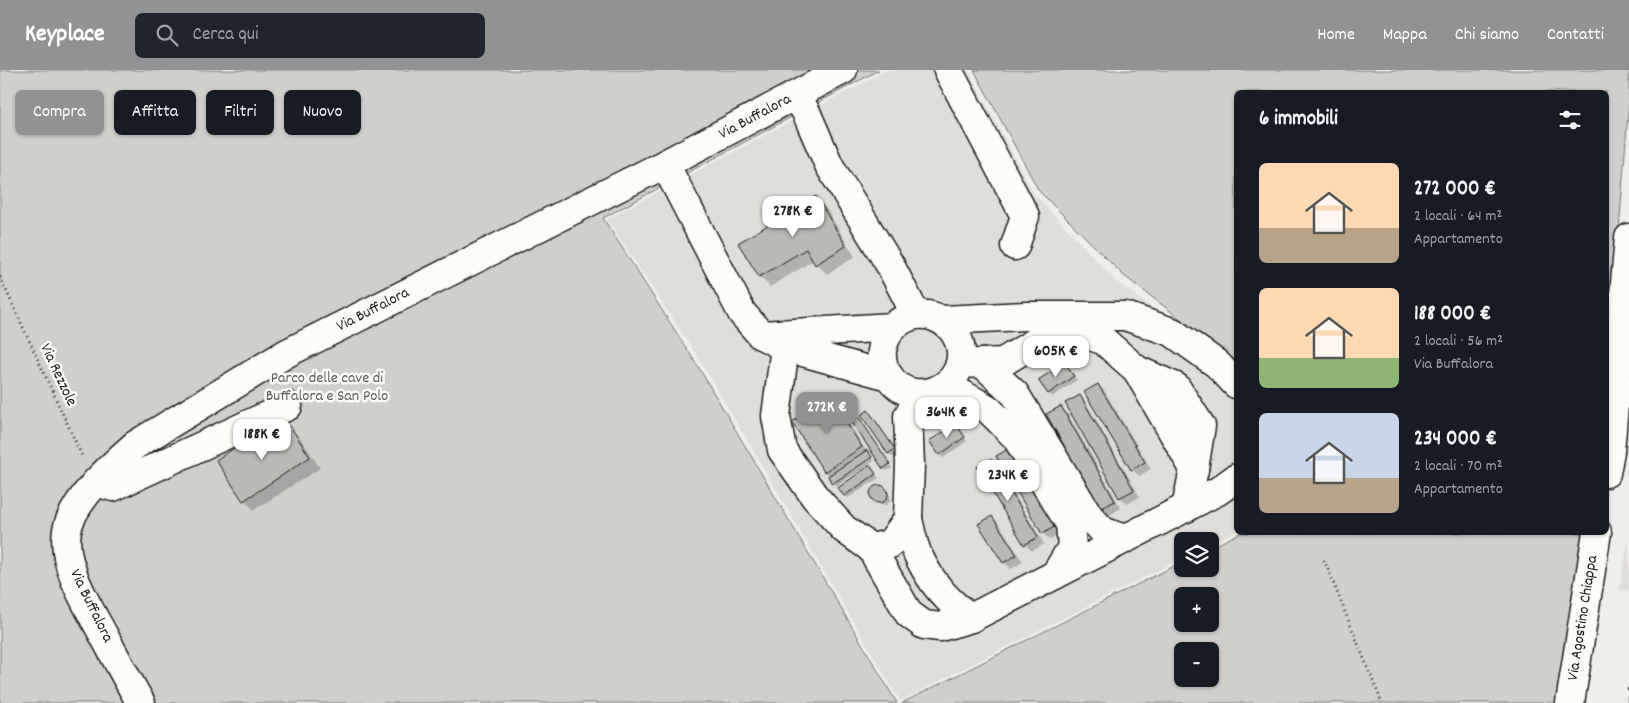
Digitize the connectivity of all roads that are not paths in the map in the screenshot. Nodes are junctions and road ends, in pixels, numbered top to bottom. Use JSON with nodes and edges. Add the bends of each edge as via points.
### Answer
{"nodes":[{"id":1,"x":844,"y":70,"type":"edge"},
{"id":2,"x":948,"y":70,"type":"edge"},
{"id":3,"x":796,"y":95,"type":"junction"},
{"id":4,"x":670,"y":174,"type":"junction"},
{"id":5,"x":1629,"y":238,"type":"edge"},
{"id":6,"x":1016,"y":246,"type":"dead end"},
{"id":7,"x":1025,"y":316,"type":"junction"},
{"id":8,"x":916,"y":321,"type":"junction"},
{"id":9,"x":1067,"y":329,"type":"junction"},
{"id":10,"x":761,"y":335,"type":"junction"},
{"id":11,"x":785,"y":347,"type":"junction"},
{"id":12,"x":889,"y":376,"type":"junction"},
{"id":13,"x":952,"y":377,"type":"junction"},
{"id":14,"x":1234,"y":382,"type":"edge"},
{"id":15,"x":288,"y":406,"type":"dead end"},
{"id":16,"x":1609,"y":456,"type":"edge"},
{"id":17,"x":1234,"y":479,"type":"edge"},
{"id":18,"x":96,"y":482,"type":"junction"},
{"id":19,"x":1186,"y":508,"type":"junction"},
{"id":20,"x":908,"y":519,"type":"junction"},
{"id":21,"x":1597,"y":535,"type":"edge"},
{"id":22,"x":1124,"y":539,"type":"junction"},
{"id":23,"x":871,"y":548,"type":"junction"},
{"id":24,"x":1055,"y":575,"type":"junction"},
{"id":25,"x":971,"y":618,"type":"junction"},
{"id":26,"x":140,"y":703,"type":"edge"},
{"id":27,"x":1570,"y":703,"type":"edge"}],
"edges":[{"from":1,"to":3,"type":"street","name":"Via Buffalora"},
{"from":2,"to":6,"type":"street","via":[[1025,216]]},
{"from":3,"to":4,"type":"street","name":"Via Buffalora"},
{"from":3,"to":8,"type":"street","via":[[829,165],[890,265]]},
{"from":4,"to":10,"type":"street","via":[[742,313]]},
{"from":4,"to":18,"type":"street","name":"Via Buffalora","via":[[287,353],[135,445]]},
{"from":5,"to":16,"type":"street"},
{"from":7,"to":8,"type":"street"},
{"from":7,"to":9,"type":"street"},
{"from":7,"to":14,"type":"street","via":[[1125,316],[1172,332],[1217,364]]},
{"from":8,"to":10,"type":"street","via":[[804,334]]},
{"from":8,"to":12,"type":"street","via":[[885,338],[883,364]]},
{"from":8,"to":13,"type":"street","via":[[951,328],[961,351]]},
{"from":9,"to":13,"type":"street","via":[[1042,338],[1003,362]]},
{"from":9,"to":19,"type":"street","via":[[1103,340],[1136,370],[1194,469]]},
{"from":10,"to":11,"type":"street"},
{"from":11,"to":12,"type":"street"},
{"from":11,"to":23,"type":"street","via":[[776,416],[782,450],[815,498],[844,529]]},
{"from":12,"to":13,"type":"street","via":[[910,392]]},
{"from":13,"to":20,"type":"street","via":[[908,416]]},
{"from":13,"to":22,"type":"street","via":[[1015,394],[1088,516],[1103,531]]},
{"from":13,"to":24,"type":"street","via":[[1016,437],[1070,524],[1072,547]]},
{"from":15,"to":18,"type":"street","via":[[114,487]]},
{"from":17,"to":19,"type":"street"},
{"from":18,"to":26,"type":"street","name":"Via Buffalora","via":[[75,511],[66,545],[80,592]]},
{"from":19,"to":22,"type":"street"},
{"from":20,"to":23,"type":"street","via":[[890,544]]},
{"from":20,"to":25,"type":"street","via":[[918,556],[937,589]]},
{"from":21,"to":27,"type":"street","name":"Via Agostino Chiappa"},
{"from":22,"to":24,"type":"street"},
{"from":23,"to":25,"type":"street","via":[[909,614],[924,625],[940,627]]},
{"from":24,"to":25,"type":"street"}]}
